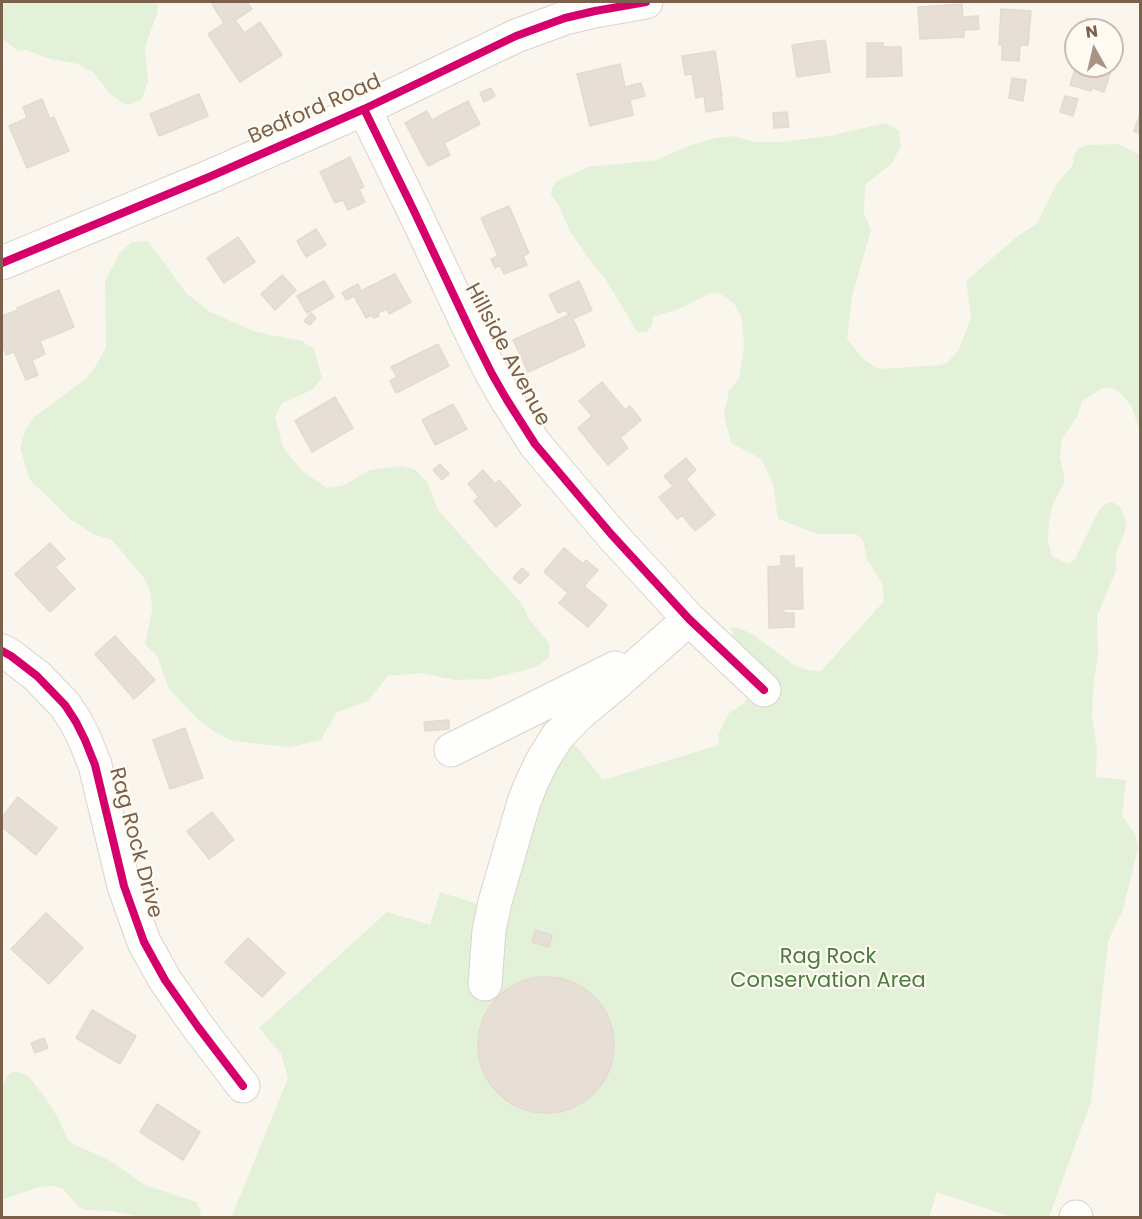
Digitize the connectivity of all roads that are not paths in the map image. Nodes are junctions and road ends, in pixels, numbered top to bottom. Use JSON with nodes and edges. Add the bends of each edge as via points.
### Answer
{"nodes":[{"id":1,"x":646,"y":2,"type":"edge"},
{"id":2,"x":364,"y":109,"type":"junction"},
{"id":3,"x":2,"y":263,"type":"edge"},
{"id":4,"x":689,"y":619,"type":"junction"},
{"id":5,"x":662,"y":643,"type":"junction"},
{"id":6,"x":2,"y":651,"type":"edge"},
{"id":7,"x":764,"y":690,"type":"dead end"},
{"id":8,"x":451,"y":750,"type":"dead end"},
{"id":9,"x":485,"y":984,"type":"dead end"},
{"id":10,"x":243,"y":1086,"type":"dead end"}],
"edges":[{"from":1,"to":2,"type":"street","name":"Bedford Road","via":[[540,26]]},
{"from":2,"to":3,"type":"street","name":"Bedford Road"},
{"from":2,"to":4,"type":"street","name":"Hillside Avenue","via":[[472,334],[521,424],[576,494]]},
{"from":4,"to":5,"type":"street"},
{"from":4,"to":7,"type":"street","name":"Hillside Avenue"},
{"from":5,"to":8,"type":"street"},
{"from":5,"to":9,"type":"street","via":[[578,715],[542,761],[524,802],[495,902]]},
{"from":6,"to":10,"type":"street","name":"Rag Rock Drive","via":[[37,676],[66,705],[76,722],[95,765],[124,886],[144,942],[165,980]]}]}
